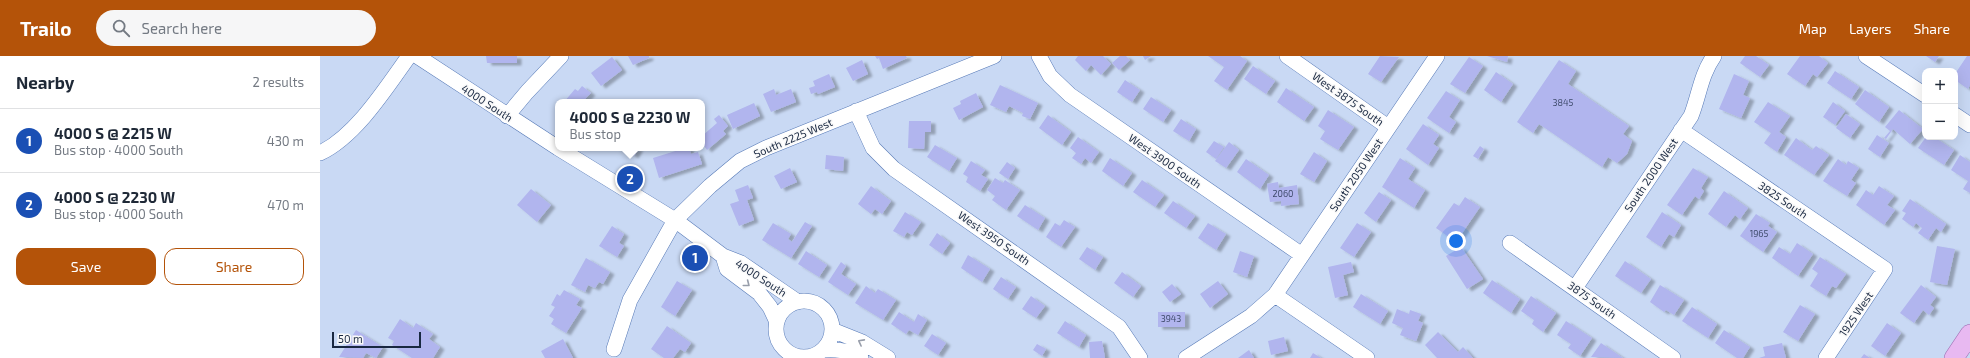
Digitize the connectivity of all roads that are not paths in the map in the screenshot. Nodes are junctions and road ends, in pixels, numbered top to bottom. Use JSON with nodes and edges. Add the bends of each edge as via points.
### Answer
{"nodes":[{"id":1,"x":409,"y":56,"type":"edge"},
{"id":2,"x":417,"y":56,"type":"edge"},
{"id":3,"x":561,"y":56,"type":"edge"},
{"id":4,"x":994,"y":56,"type":"edge"},
{"id":5,"x":1039,"y":56,"type":"edge"},
{"id":6,"x":1287,"y":56,"type":"edge"},
{"id":7,"x":1436,"y":56,"type":"edge"},
{"id":8,"x":1714,"y":56,"type":"edge"},
{"id":9,"x":1866,"y":56,"type":"edge"},
{"id":10,"x":1922,"y":93,"type":"edge"},
{"id":11,"x":856,"y":111,"type":"junction"},
{"id":12,"x":507,"y":116,"type":"junction"},
{"id":13,"x":1958,"y":117,"type":"edge"},
{"id":14,"x":1970,"y":125,"type":"edge"},
{"id":15,"x":1388,"y":127,"type":"junction"},
{"id":16,"x":1681,"y":130,"type":"junction"},
{"id":17,"x":555,"y":146,"type":"edge"},
{"id":18,"x":563,"y":151,"type":"edge"},
{"id":19,"x":320,"y":153,"type":"edge"},
{"id":20,"x":675,"y":220,"type":"junction"},
{"id":21,"x":1510,"y":243,"type":"dead end"},
{"id":22,"x":1302,"y":255,"type":"junction"},
{"id":23,"x":723,"y":256,"type":"junction"},
{"id":24,"x":1885,"y":269,"type":"joint"},
{"id":25,"x":1574,"y":288,"type":"junction"},
{"id":26,"x":1275,"y":295,"type":"junction"},
{"id":27,"x":798,"y":302,"type":"junction"},
{"id":28,"x":777,"y":322,"type":"junction"},
{"id":29,"x":832,"y":330,"type":"junction"},
{"id":30,"x":1970,"y":334,"type":"edge"},
{"id":31,"x":614,"y":349,"type":"dead end"},
{"id":32,"x":786,"y":354,"type":"edge"},
{"id":33,"x":816,"y":355,"type":"edge"},
{"id":34,"x":861,"y":358,"type":"edge"},
{"id":35,"x":888,"y":358,"type":"edge"},
{"id":36,"x":1140,"y":358,"type":"edge"},
{"id":37,"x":1186,"y":358,"type":"edge"},
{"id":38,"x":1367,"y":358,"type":"edge"},
{"id":39,"x":1673,"y":358,"type":"edge"},
{"id":40,"x":1826,"y":358,"type":"edge"},
{"id":41,"x":1954,"y":358,"type":"edge"}],
"edges":[{"from":1,"to":19,"type":"street","via":[[353,127]]},
{"from":2,"to":12,"type":"street","name":"4000 South"},
{"from":3,"to":12,"type":"street"},
{"from":4,"to":11,"type":"street","name":"South 2225 West"},
{"from":5,"to":22,"type":"street","name":"West 3900 South","via":[[1050,76],[1070,95]]},
{"from":6,"to":15,"type":"street","name":"West 3875 South"},
{"from":7,"to":15,"type":"street","name":"South 2050 West"},
{"from":8,"to":16,"type":"street","name":"South 2000 West","via":[[1702,79],[1691,116]]},
{"from":9,"to":10,"type":"street"},
{"from":11,"to":20,"type":"street","name":"South 2225 West","via":[[740,161]]},
{"from":11,"to":36,"type":"street","name":"West 3950 South","via":[[874,148],[894,169],[1119,327]]},
{"from":12,"to":17,"type":"street","name":"4000 South"},
{"from":13,"to":14,"type":"street"},
{"from":15,"to":22,"type":"street","name":"South 2050 West"},
{"from":16,"to":24,"type":"street","name":"3825 South"},
{"from":16,"to":25,"type":"street","name":"South 2000 West"},
{"from":18,"to":20,"type":"street","name":"4000 South"},
{"from":20,"to":23,"type":"street","name":"4000 South"},
{"from":20,"to":31,"type":"street","name":"South 2225 West","via":[[630,300]]},
{"from":21,"to":25,"type":"street","name":"3875 South"},
{"from":22,"to":26,"type":"street","name":"South 2050 West"},
{"from":23,"to":27,"type":"street","name":"4000 South","via":[[741,263]]},
{"from":23,"to":28,"type":"street","name":"4000 South","one_way":true,"via":[[727,269],[759,293]]},
{"from":24,"to":40,"type":"street","name":"1925 West"},
{"from":25,"to":39,"type":"street","name":"3875 South"},
{"from":26,"to":37,"type":"street","name":"South 2050 West","via":[[1251,316]]},
{"from":26,"to":38,"type":"street"},
{"from":27,"to":28,"type":"street","via":[[786,306]]},
{"from":27,"to":29,"type":"street","via":[[812,302],[819,306],[829,316]]},
{"from":28,"to":32,"type":"street","via":[[777,337]]},
{"from":29,"to":33,"type":"street","via":[[828,344]]},
{"from":35,"to":29,"type":"street","one_way":true,"via":[[862,342]]},
{"from":30,"to":41,"type":"main road"},
{"from":32,"to":33,"type":"street","via":[[800,357]]},
{"from":33,"to":34,"type":"street","via":[[834,349]]}]}
